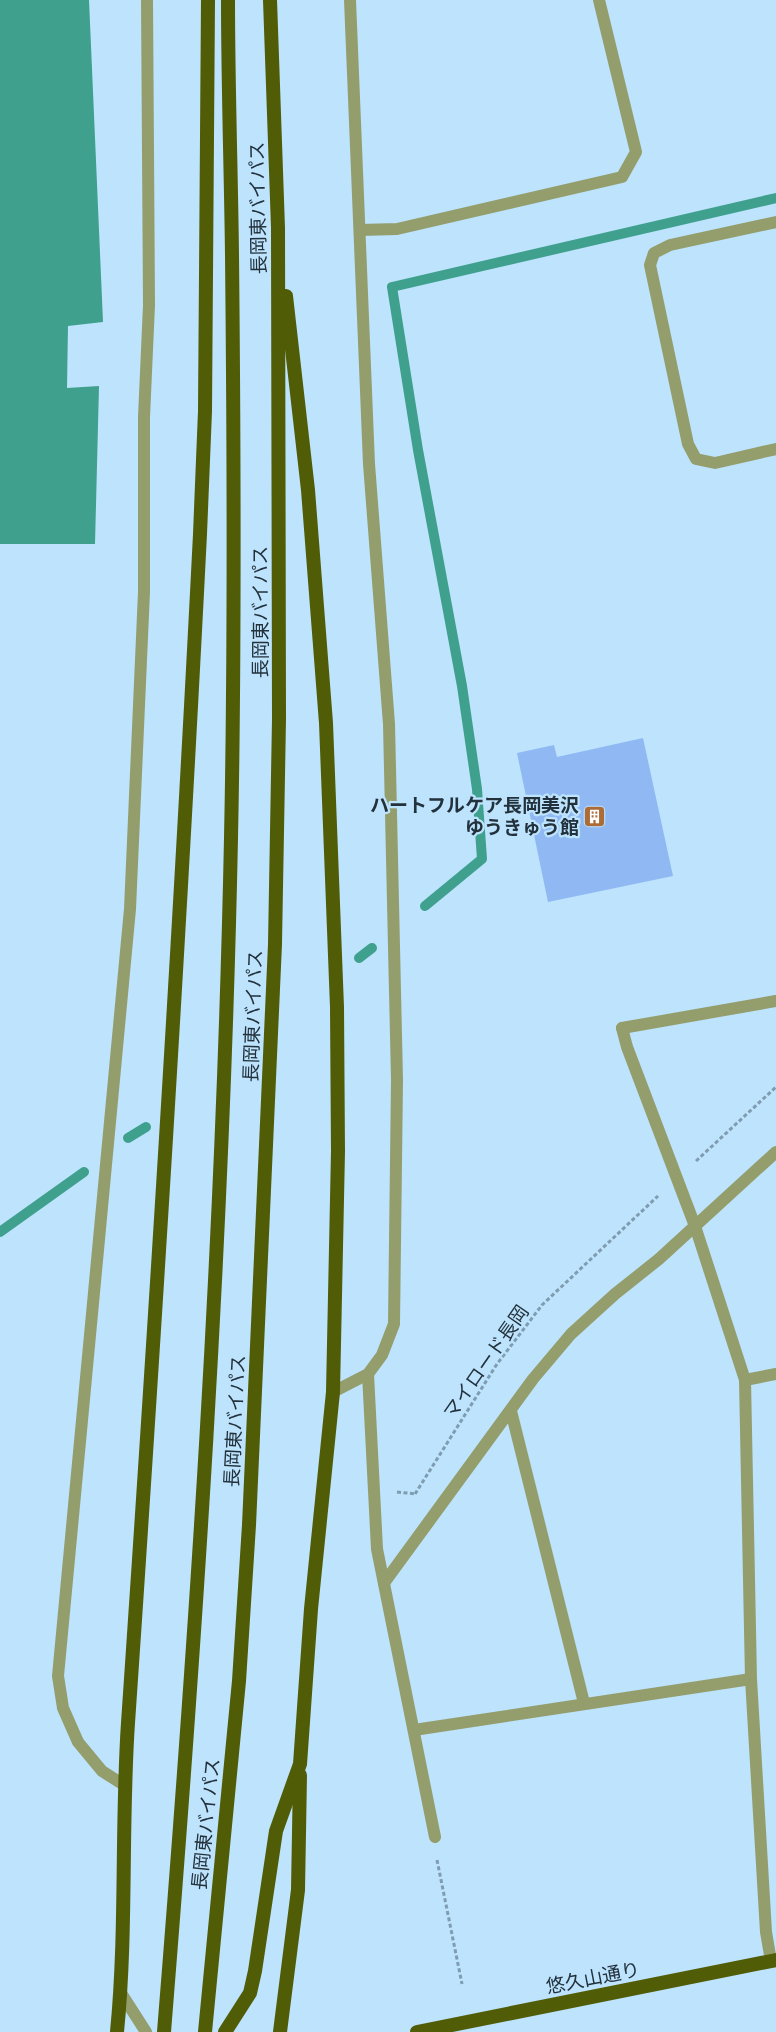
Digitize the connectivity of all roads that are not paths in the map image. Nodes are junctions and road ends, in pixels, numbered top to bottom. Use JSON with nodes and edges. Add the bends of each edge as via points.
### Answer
{"nodes":[{"id":1,"x":147,"y":0,"type":"edge"},
{"id":2,"x":208,"y":0,"type":"edge"},
{"id":3,"x":228,"y":0,"type":"edge"},
{"id":4,"x":270,"y":0,"type":"edge"},
{"id":5,"x":350,"y":0,"type":"edge"},
{"id":6,"x":599,"y":0,"type":"edge"},
{"id":7,"x":776,"y":222,"type":"edge"},
{"id":8,"x":278,"y":228,"type":"junction"},
{"id":9,"x":360,"y":230,"type":"junction"},
{"id":10,"x":776,"y":449,"type":"edge"},
{"id":11,"x":776,"y":1001,"type":"edge"},
{"id":12,"x":776,"y":1152,"type":"edge"},
{"id":13,"x":695,"y":1226,"type":"junction"},
{"id":14,"x":368,"y":1374,"type":"junction"},
{"id":15,"x":776,"y":1374,"type":"edge"},
{"id":16,"x":745,"y":1380,"type":"junction"},
{"id":17,"x":333,"y":1392,"type":"junction"},
{"id":18,"x":511,"y":1411,"type":"junction"},
{"id":19,"x":384,"y":1583,"type":"junction"},
{"id":20,"x":751,"y":1679,"type":"junction"},
{"id":21,"x":584,"y":1703,"type":"junction"},
{"id":22,"x":414,"y":1730,"type":"junction"},
{"id":23,"x":300,"y":1764,"type":"junction"},
{"id":24,"x":124,"y":1785,"type":"junction"},
{"id":25,"x":435,"y":1837,"type":"road end"},
{"id":26,"x":773,"y":1960,"type":"edge"},
{"id":27,"x":121,"y":1993,"type":"junction"},
{"id":28,"x":471,"y":2027,"type":"edge"},
{"id":29,"x":117,"y":2032,"type":"edge"},
{"id":30,"x":146,"y":2032,"type":"edge"},
{"id":31,"x":164,"y":2032,"type":"edge"},
{"id":32,"x":205,"y":2032,"type":"edge"},
{"id":33,"x":225,"y":2032,"type":"edge"},
{"id":34,"x":280,"y":2032,"type":"edge"},
{"id":35,"x":417,"y":2032,"type":"edge"}],
"edges":[{"from":1,"to":24,"type":"street","via":[[149,305],[144,417],[144,592],[130,909],[58,1676],[62,1708],[78,1742],[102,1772]]},
{"from":2,"to":24,"type":"highway","via":[[205,411],[200,534],[150,1408]]},
{"from":3,"to":31,"type":"highway","name":"長岡東バイパス","via":[[235,571],[222,1158],[188,1736]]},
{"from":4,"to":8,"type":"highway","name":"長岡東バイパス"},
{"from":5,"to":9,"type":"street"},
{"from":6,"to":9,"type":"street","via":[[636,152],[622,177],[397,229]]},
{"from":7,"to":10,"type":"street","via":[[670,245],[654,253],[650,265],[688,444],[696,458],[715,462]]},
{"from":8,"to":17,"type":"highway","via":[[308,490],[326,723],[337,1007]]},
{"from":8,"to":32,"type":"highway","name":"長岡東バイパス","via":[[279,719],[275,944],[239,1681]]},
{"from":9,"to":14,"type":"street","via":[[369,464],[389,724],[397,1080],[394,1324],[382,1356]]},
{"from":11,"to":13,"type":"street","via":[[622,1028]]},
{"from":12,"to":13,"type":"street"},
{"from":13,"to":16,"type":"street"},
{"from":13,"to":18,"type":"street","via":[[571,1334]]},
{"from":14,"to":17,"type":"street"},
{"from":14,"to":19,"type":"street","via":[[377,1549]]},
{"from":15,"to":16,"type":"street"},
{"from":16,"to":20,"type":"street"},
{"from":17,"to":23,"type":"highway","via":[[311,1610]]},
{"from":18,"to":19,"type":"street"},
{"from":18,"to":21,"type":"street"},
{"from":19,"to":22,"type":"street"},
{"from":20,"to":21,"type":"street"},
{"from":20,"to":26,"type":"street","via":[[766,1932]]},
{"from":21,"to":22,"type":"street"},
{"from":22,"to":25,"type":"street"},
{"from":23,"to":33,"type":"highway","via":[[276,1831],[250,1993]]},
{"from":23,"to":34,"type":"highway","via":[[298,1890]]},
{"from":24,"to":27,"type":"highway"},
{"from":26,"to":28,"type":"highway","name":"悠久山通り"},
{"from":27,"to":29,"type":"highway"},
{"from":27,"to":30,"type":"street"},
{"from":28,"to":35,"type":"highway","name":"悠久山通り"}]}
